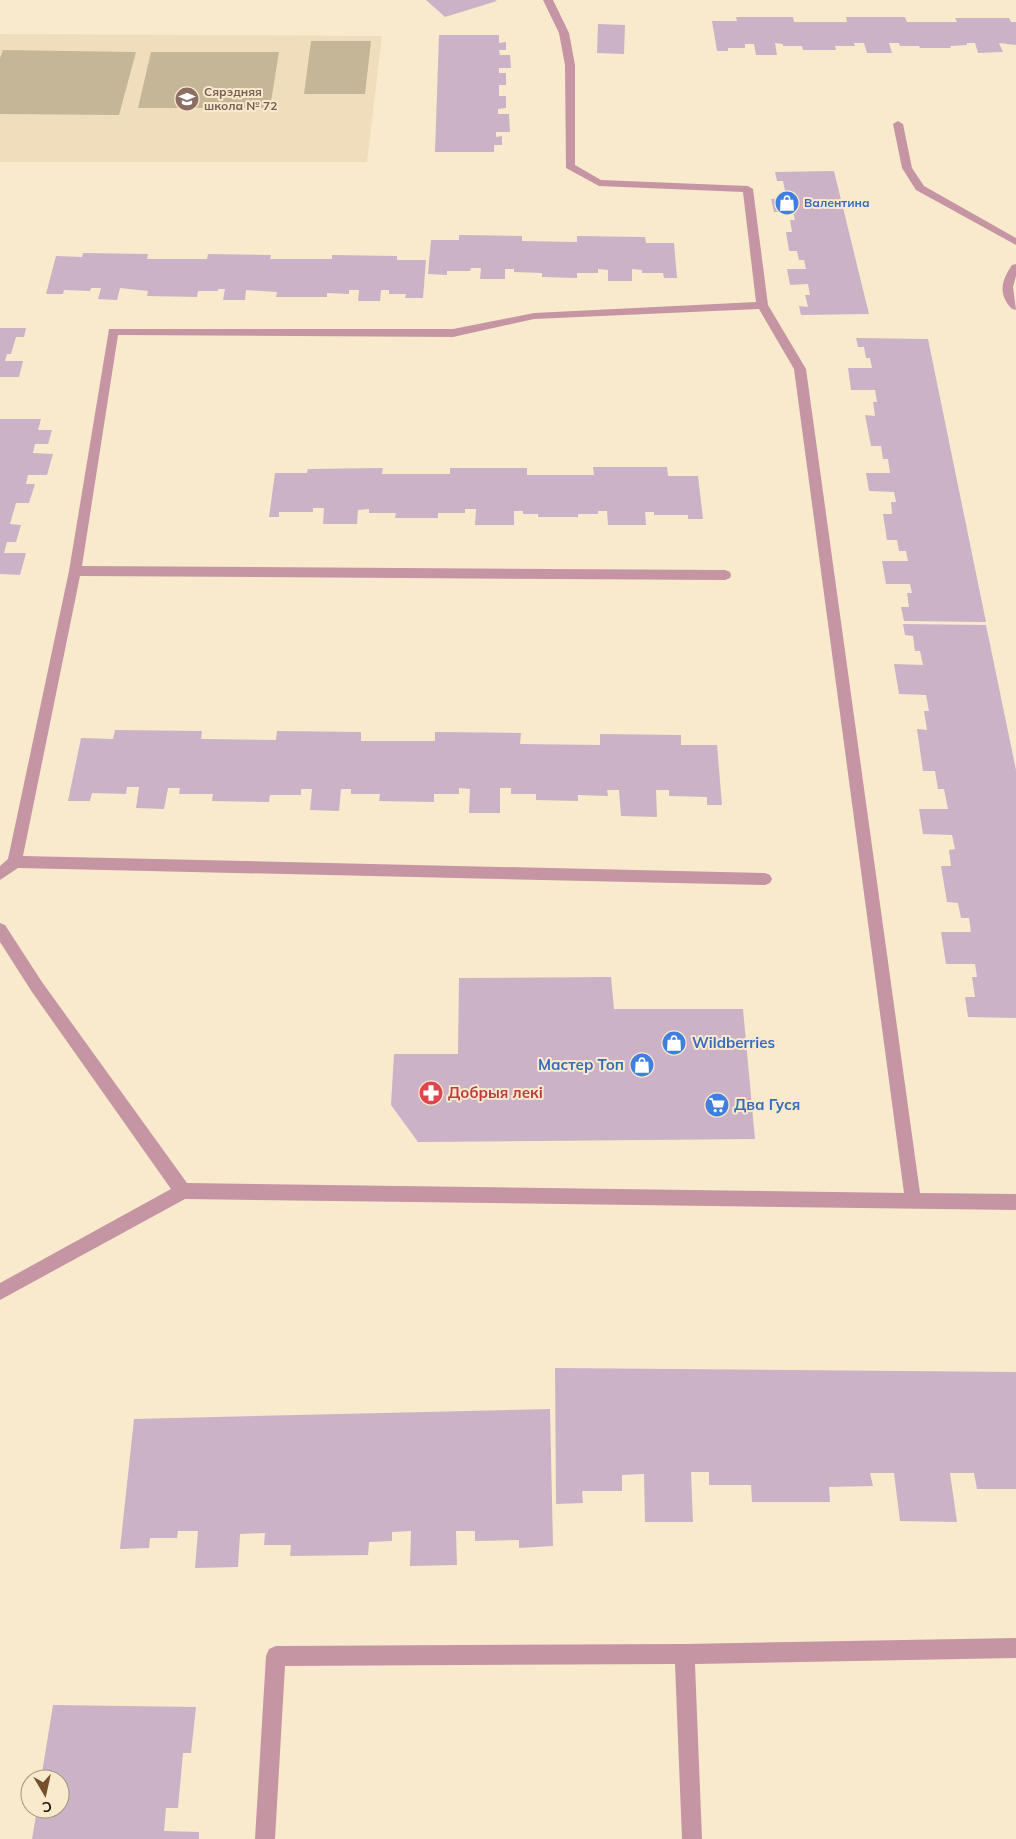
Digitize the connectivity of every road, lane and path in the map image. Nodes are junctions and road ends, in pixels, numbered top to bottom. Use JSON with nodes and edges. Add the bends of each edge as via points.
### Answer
{"nodes":[{"id":1,"x":548,"y":0,"type":"edge"},
{"id":2,"x":898,"y":124,"type":"dead end"},
{"id":3,"x":1016,"y":242,"type":"edge"},
{"id":4,"x":1016,"y":266,"type":"edge"},
{"id":5,"x":762,"y":305,"type":"junction"},
{"id":6,"x":1016,"y":307,"type":"edge"},
{"id":7,"x":75,"y":571,"type":"junction"},
{"id":8,"x":725,"y":574,"type":"dead end"},
{"id":9,"x":15,"y":862,"type":"junction"},
{"id":10,"x":0,"y":874,"type":"edge"},
{"id":11,"x":765,"y":879,"type":"dead end"},
{"id":12,"x":0,"y":929,"type":"edge"},
{"id":13,"x":183,"y":1191,"type":"junction"},
{"id":14,"x":913,"y":1200,"type":"junction"},
{"id":15,"x":1016,"y":1202,"type":"edge"},
{"id":16,"x":0,"y":1292,"type":"edge"},
{"id":17,"x":1016,"y":1648,"type":"edge"},
{"id":18,"x":685,"y":1654,"type":"junction"},
{"id":19,"x":265,"y":1839,"type":"edge"},
{"id":20,"x":692,"y":1839,"type":"edge"}],
"edges":[{"from":1,"to":5,"type":"lane","via":[[564,33],[570,65],[570,166],[599,183],[748,189]]},
{"from":2,"to":3,"type":"lane","via":[[908,168],[920,188]]},
{"from":4,"to":6,"type":"lane","via":[[1007,285],[1010,300]]},
{"from":5,"to":7,"type":"lane","via":[[534,316],[453,333],[112,331]]},
{"from":5,"to":14,"type":"lane","via":[[800,369]]},
{"from":7,"to":8,"type":"lane"},
{"from":7,"to":9,"type":"lane"},
{"from":9,"to":10,"type":"lane"},
{"from":9,"to":11,"type":"lane"},
{"from":12,"to":13,"type":"lane","via":[[37,987]]},
{"from":13,"to":14,"type":"lane"},
{"from":13,"to":16,"type":"lane"},
{"from":14,"to":15,"type":"lane"},
{"from":17,"to":18,"type":"lane"},
{"from":18,"to":19,"type":"lane","via":[[276,1656]]},
{"from":18,"to":20,"type":"lane"}]}
